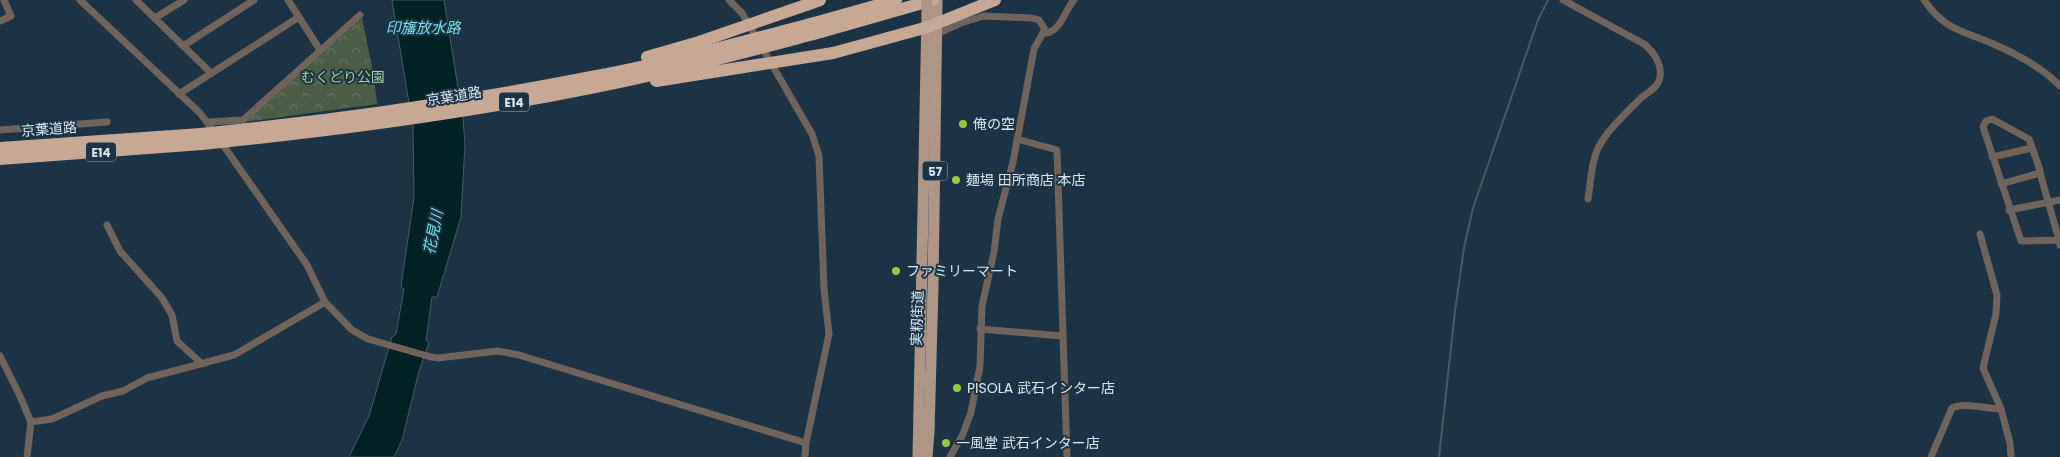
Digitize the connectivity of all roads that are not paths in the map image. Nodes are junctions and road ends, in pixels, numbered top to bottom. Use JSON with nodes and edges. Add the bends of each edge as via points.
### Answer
{"nodes":[{"id":1,"x":4,"y":0,"type":"edge"},
{"id":2,"x":80,"y":0,"type":"edge"},
{"id":3,"x":136,"y":0,"type":"edge"},
{"id":4,"x":184,"y":0,"type":"edge"},
{"id":5,"x":254,"y":0,"type":"edge"},
{"id":6,"x":288,"y":0,"type":"edge"},
{"id":7,"x":729,"y":0,"type":"edge"},
{"id":8,"x":820,"y":0,"type":"edge"},
{"id":9,"x":896,"y":0,"type":"edge"},
{"id":10,"x":927,"y":0,"type":"edge"},
{"id":11,"x":995,"y":0,"type":"edge"},
{"id":12,"x":1562,"y":0,"type":"edge"},
{"id":13,"x":1924,"y":0,"type":"edge"},
{"id":14,"x":1072,"y":2,"type":"edge"},
{"id":15,"x":360,"y":15,"type":"dead end"},
{"id":16,"x":934,"y":15,"type":"edge"},
{"id":17,"x":299,"y":17,"type":"junction"},
{"id":18,"x":155,"y":18,"type":"junction"},
{"id":19,"x":0,"y":21,"type":"edge"},
{"id":20,"x":820,"y":27,"type":"junction"},
{"id":21,"x":1044,"y":31,"type":"junction"},
{"id":22,"x":183,"y":46,"type":"junction"},
{"id":23,"x":320,"y":50,"type":"junction"},
{"id":24,"x":211,"y":73,"type":"junction"},
{"id":25,"x":2060,"y":86,"type":"edge"},
{"id":26,"x":179,"y":94,"type":"junction"},
{"id":27,"x":508,"y":98,"type":"junction"},
{"id":28,"x":107,"y":122,"type":"dead end"},
{"id":29,"x":208,"y":122,"type":"junction"},
{"id":30,"x":0,"y":130,"type":"edge"},
{"id":31,"x":201,"y":139,"type":"junction"},
{"id":32,"x":1017,"y":139,"type":"junction"},
{"id":33,"x":0,"y":148,"type":"edge"},
{"id":34,"x":2032,"y":148,"type":"junction"},
{"id":35,"x":1992,"y":157,"type":"junction"},
{"id":36,"x":0,"y":159,"type":"edge"},
{"id":37,"x":2040,"y":173,"type":"junction"},
{"id":38,"x":2001,"y":184,"type":"junction"},
{"id":39,"x":1588,"y":199,"type":"dead end"},
{"id":40,"x":2060,"y":200,"type":"edge"},
{"id":41,"x":2048,"y":202,"type":"junction"},
{"id":42,"x":2009,"y":210,"type":"junction"},
{"id":43,"x":107,"y":225,"type":"dead end"},
{"id":44,"x":1980,"y":234,"type":"dead end"},
{"id":45,"x":2060,"y":242,"type":"edge"},
{"id":46,"x":325,"y":302,"type":"junction"},
{"id":47,"x":980,"y":329,"type":"junction"},
{"id":48,"x":1062,"y":336,"type":"junction"},
{"id":49,"x":0,"y":356,"type":"edge"},
{"id":50,"x":201,"y":364,"type":"junction"},
{"id":51,"x":2001,"y":409,"type":"junction"},
{"id":52,"x":31,"y":422,"type":"junction"},
{"id":53,"x":806,"y":443,"type":"junction"},
{"id":54,"x":26,"y":457,"type":"edge"},
{"id":55,"x":805,"y":457,"type":"edge"},
{"id":56,"x":918,"y":457,"type":"edge"},
{"id":57,"x":927,"y":457,"type":"edge"},
{"id":58,"x":950,"y":457,"type":"edge"},
{"id":59,"x":1067,"y":457,"type":"edge"},
{"id":60,"x":1931,"y":457,"type":"edge"},
{"id":61,"x":2011,"y":457,"type":"edge"}],
"edges":[{"from":1,"to":19,"type":"street","via":[[11,16]]},
{"from":2,"to":26,"type":"street"},
{"from":3,"to":18,"type":"street"},
{"from":4,"to":18,"type":"street"},
{"from":5,"to":22,"type":"street"},
{"from":6,"to":17,"type":"street"},
{"from":7,"to":53,"type":"street","via":[[742,13],[802,114],[819,156],[829,334]]},
{"from":8,"to":27,"type":"highway","bridge":true,"via":[[659,54]]},
{"from":9,"to":20,"type":"highway","name":"京葉道路","number":"E14"},
{"from":10,"to":16,"type":"main road","name":"実籾街道","number":"57","bridge":true},
{"from":11,"to":16,"type":"highway"},
{"from":12,"to":39,"type":"street","via":[[1644,44],[1658,60],[1660,72],[1655,88],[1600,143]]},
{"from":13,"to":25,"type":"street","via":[[1941,21],[2028,62]]},
{"from":14,"to":21,"type":"street","via":[[1054,30]]},
{"from":15,"to":23,"type":"street"},
{"from":16,"to":20,"type":"highway","name":"京葉道路","number":"E14"},
{"from":16,"to":21,"type":"street","via":[[1032,18],[1038,20]]},
{"from":16,"to":27,"type":"highway","bridge":true,"via":[[833,53],[710,74]]},
{"from":16,"to":56,"type":"main road","name":"実籾街道","number":"57"},
{"from":16,"to":57,"type":"main road","name":"実籾街道","number":"57","via":[[933,287]]},
{"from":17,"to":23,"type":"street"},
{"from":17,"to":24,"type":"street"},
{"from":18,"to":22,"type":"street"},
{"from":20,"to":27,"type":"highway","name":"京葉道路","number":"E14","bridge":true},
{"from":21,"to":32,"type":"street","via":[[1034,49]]},
{"from":22,"to":24,"type":"street"},
{"from":23,"to":29,"type":"street","via":[[244,120]]},
{"from":24,"to":26,"type":"street"},
{"from":26,"to":29,"type":"street"},
{"from":27,"to":31,"type":"highway","name":"京葉道路","number":"E14","bridge":true,"via":[[353,116]]},
{"from":28,"to":30,"type":"street"},
{"from":29,"to":46,"type":"street","via":[[307,265]]},
{"from":31,"to":33,"type":"highway","name":"京葉道路","number":"E14"},
{"from":31,"to":36,"type":"highway","name":"京葉道路","number":"E14"},
{"from":32,"to":47,"type":"street","via":[[998,219]]},
{"from":32,"to":48,"type":"street","via":[[1057,150]]},
{"from":34,"to":35,"type":"street"},
{"from":34,"to":35,"type":"street","via":[[2029,140],[1992,119],[1986,120],[1983,126]]},
{"from":34,"to":37,"type":"street"},
{"from":35,"to":38,"type":"street"},
{"from":37,"to":38,"type":"street"},
{"from":37,"to":41,"type":"street"},
{"from":38,"to":42,"type":"street"},
{"from":40,"to":41,"type":"street"},
{"from":41,"to":42,"type":"street"},
{"from":41,"to":45,"type":"street"},
{"from":42,"to":45,"type":"street","via":[[2021,241]]},
{"from":43,"to":50,"type":"street","via":[[120,251],[162,298],[172,315],[177,341]]},
{"from":44,"to":51,"type":"street","via":[[1997,295],[1996,314],[1983,368]]},
{"from":46,"to":50,"type":"street","via":[[234,355]]},
{"from":46,"to":53,"type":"street","via":[[352,330],[368,339],[438,358],[498,351],[519,355]]},
{"from":47,"to":48,"type":"street"},
{"from":47,"to":58,"type":"street","via":[[980,366],[971,412]]},
{"from":48,"to":59,"type":"street"},
{"from":49,"to":52,"type":"street"},
{"from":50,"to":52,"type":"street","via":[[147,378],[52,419]]},
{"from":51,"to":60,"type":"street","via":[[1962,404],[1952,408]]},
{"from":51,"to":61,"type":"street"},
{"from":52,"to":54,"type":"street"},
{"from":53,"to":55,"type":"street"}]}
